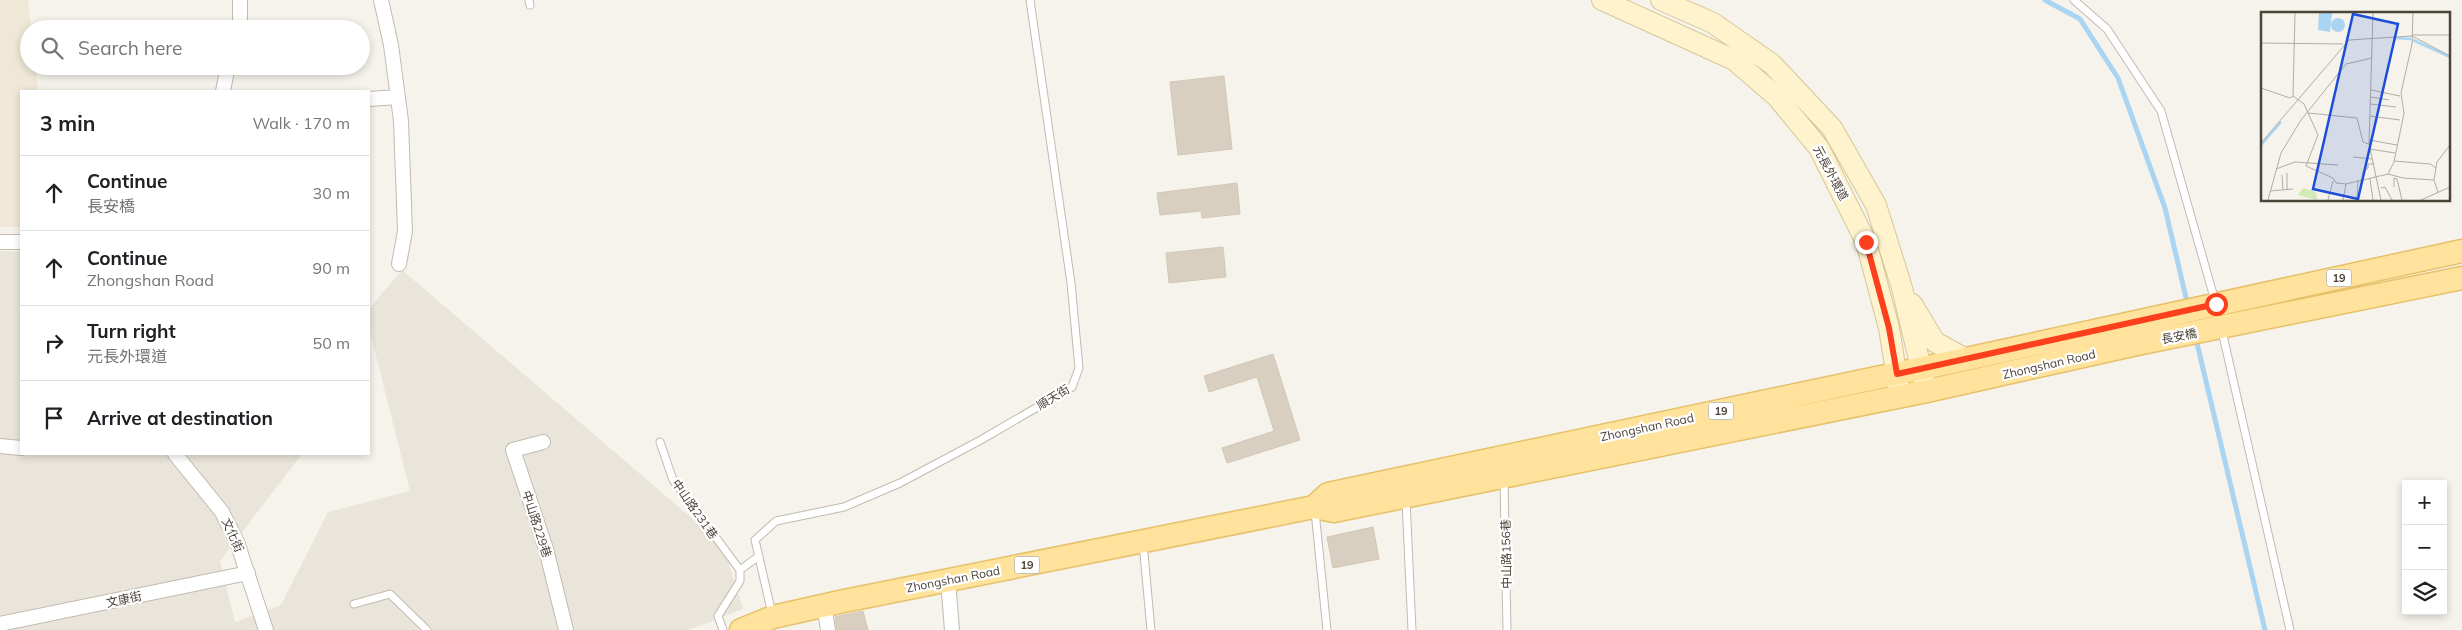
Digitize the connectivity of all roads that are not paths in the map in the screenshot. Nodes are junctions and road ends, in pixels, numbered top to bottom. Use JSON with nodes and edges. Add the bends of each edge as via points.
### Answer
{"nodes":[{"id":1,"x":240,"y":0,"type":"edge"},
{"id":2,"x":381,"y":0,"type":"edge"},
{"id":3,"x":1030,"y":0,"type":"edge"},
{"id":4,"x":1602,"y":0,"type":"edge"},
{"id":5,"x":1662,"y":0,"type":"edge"},
{"id":6,"x":2074,"y":0,"type":"edge"},
{"id":7,"x":240,"y":20,"type":"edge"},
{"id":8,"x":226,"y":75,"type":"edge"},
{"id":9,"x":223,"y":90,"type":"edge"},
{"id":10,"x":398,"y":98,"type":"junction"},
{"id":11,"x":370,"y":99,"type":"edge"},
{"id":12,"x":0,"y":242,"type":"edge"},
{"id":13,"x":20,"y":242,"type":"edge"},
{"id":14,"x":2462,"y":251,"type":"edge"},
{"id":15,"x":399,"y":264,"type":"dead end"},
{"id":16,"x":2462,"y":278,"type":"edge"},
{"id":17,"x":1902,"y":288,"type":"junction"},
{"id":18,"x":2218,"y":316,"type":"junction"},
{"id":19,"x":2131,"y":322,"type":"joint"},
{"id":20,"x":2136,"y":344,"type":"joint"},
{"id":21,"x":1966,"y":360,"type":"junction"},
{"id":22,"x":1920,"y":369,"type":"junction"},
{"id":23,"x":1897,"y":374,"type":"junction"},
{"id":24,"x":1927,"y":391,"type":"junction"},
{"id":25,"x":1900,"y":397,"type":"junction"},
{"id":26,"x":543,"y":442,"type":"dead end"},
{"id":27,"x":660,"y":442,"type":"dead end"},
{"id":28,"x":0,"y":446,"type":"edge"},
{"id":29,"x":20,"y":448,"type":"edge"},
{"id":30,"x":176,"y":455,"type":"edge"},
{"id":31,"x":1504,"y":477,"type":"junction"},
{"id":32,"x":1406,"y":497,"type":"junction"},
{"id":33,"x":1314,"y":507,"type":"junction"},
{"id":34,"x":1143,"y":543,"type":"junction"},
{"id":35,"x":759,"y":556,"type":"junction"},
{"id":36,"x":740,"y":570,"type":"junction"},
{"id":37,"x":248,"y":573,"type":"junction"},
{"id":38,"x":948,"y":580,"type":"junction"},
{"id":39,"x":354,"y":604,"type":"dead end"},
{"id":40,"x":824,"y":605,"type":"junction"},
{"id":41,"x":773,"y":617,"type":"junction"},
{"id":42,"x":0,"y":624,"type":"edge"},
{"id":43,"x":266,"y":630,"type":"edge"},
{"id":44,"x":427,"y":630,"type":"edge"},
{"id":45,"x":566,"y":630,"type":"edge"},
{"id":46,"x":723,"y":630,"type":"edge"},
{"id":47,"x":741,"y":630,"type":"edge"},
{"id":48,"x":828,"y":630,"type":"edge"},
{"id":49,"x":952,"y":630,"type":"edge"},
{"id":50,"x":1151,"y":630,"type":"edge"},
{"id":51,"x":1326,"y":630,"type":"edge"},
{"id":52,"x":1412,"y":630,"type":"edge"},
{"id":53,"x":1507,"y":630,"type":"edge"},
{"id":54,"x":2290,"y":630,"type":"edge"}],
"edges":[{"from":1,"to":7,"type":"street"},
{"from":2,"to":10,"type":"street","via":[[392,45]]},
{"from":3,"to":35,"type":"lane","name":"順天街","via":[[1071,283],[1079,368],[1072,387],[900,484],[844,507],[776,521],[756,540]]},
{"from":4,"to":23,"type":"street","name":"元長外環道","via":[[1734,60],[1777,97],[1819,148],[1866,242],[1889,328]]},
{"from":5,"to":17,"type":"street","name":"元長外環道","via":[[1713,22],[1772,64],[1832,128],[1876,205]]},
{"from":6,"to":18,"type":"lane","via":[[2107,29],[2161,111]]},
{"from":8,"to":9,"type":"street"},
{"from":10,"to":11,"type":"street"},
{"from":10,"to":15,"type":"street","via":[[405,231]]},
{"from":12,"to":13,"type":"street"},
{"from":14,"to":18,"type":"main road","number":"19"},
{"from":16,"to":18,"type":"main road","number":"19"},
{"from":17,"to":21,"type":"street","via":[[1935,342]]},
{"from":17,"to":22,"type":"street","name":"元長外環道"},
{"from":18,"to":19,"type":"main road","name":"長安橋","number":"19"},
{"from":18,"to":20,"type":"main road","name":"長安橋","number":"19"},
{"from":18,"to":54,"type":"lane"},
{"from":19,"to":21,"type":"main road","name":"Zhongshan Road","number":"19"},
{"from":20,"to":24,"type":"main road","name":"Zhongshan Road","number":"19"},
{"from":21,"to":22,"type":"main road","name":"Zhongshan Road","number":"19"},
{"from":22,"to":23,"type":"main road","name":"Zhongshan Road","number":"19"},
{"from":22,"to":24,"type":"street","name":"元長外環道"},
{"from":23,"to":25,"type":"street","name":"元長外環道"},
{"from":23,"to":33,"type":"main road","name":"Zhongshan Road","number":"19","via":[[1328,494]]},
{"from":24,"to":25,"type":"main road","name":"Zhongshan Road","number":"19"},
{"from":25,"to":31,"type":"main road","name":"Zhongshan Road","number":"19"},
{"from":26,"to":45,"type":"street","name":"中山路229巷","via":[[513,450],[546,549]]},
{"from":27,"to":36,"type":"lane","name":"中山路231巷","via":[[673,480]]},
{"from":28,"to":29,"type":"street"},
{"from":30,"to":37,"type":"street","name":"文化街","via":[[222,512]]},
{"from":31,"to":32,"type":"main road","name":"Zhongshan Road","number":"19"},
{"from":31,"to":53,"type":"lane","name":"中山路156巷"},
{"from":32,"to":33,"type":"main road","name":"Zhongshan Road","number":"19","via":[[1334,511]]},
{"from":32,"to":52,"type":"lane"},
{"from":33,"to":34,"type":"main road","name":"Zhongshan Road","number":"19"},
{"from":33,"to":51,"type":"lane"},
{"from":34,"to":38,"type":"main road","name":"Zhongshan Road","number":"19"},
{"from":34,"to":50,"type":"lane"},
{"from":35,"to":36,"type":"lane"},
{"from":35,"to":41,"type":"lane","name":"順天街"},
{"from":36,"to":46,"type":"lane","via":[[740,581],[718,616]]},
{"from":37,"to":42,"type":"street","name":"文康街"},
{"from":37,"to":43,"type":"street","name":"文化街"},
{"from":38,"to":40,"type":"main road","name":"Zhongshan Road","number":"19"},
{"from":38,"to":49,"type":"street"},
{"from":39,"to":44,"type":"lane","via":[[390,594]]},
{"from":40,"to":41,"type":"main road","name":"Zhongshan Road","number":"19"},
{"from":40,"to":48,"type":"street"},
{"from":41,"to":47,"type":"main road","name":"Zhongshan Road","number":"19"}]}
